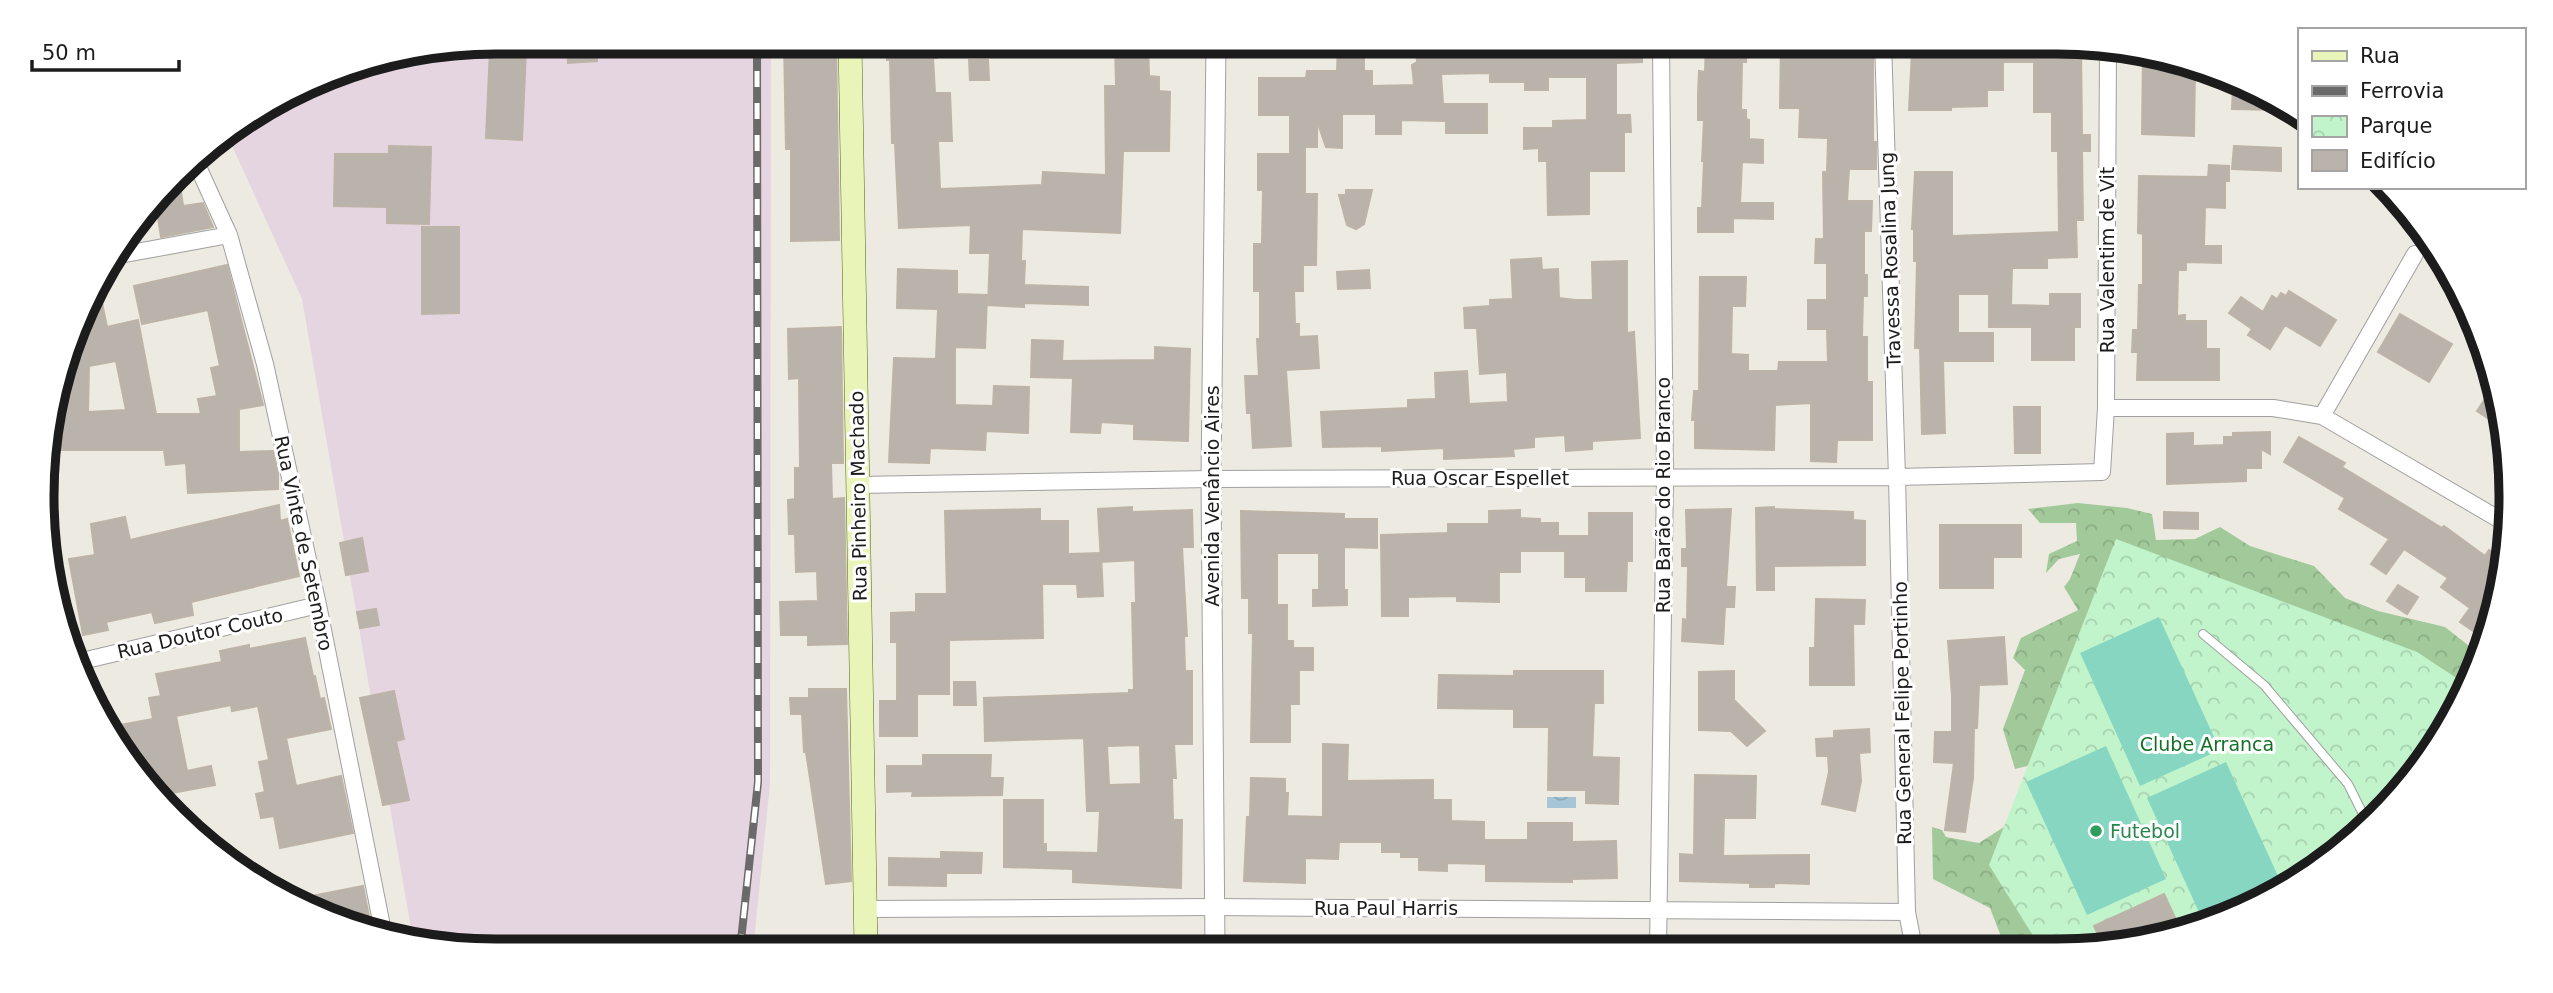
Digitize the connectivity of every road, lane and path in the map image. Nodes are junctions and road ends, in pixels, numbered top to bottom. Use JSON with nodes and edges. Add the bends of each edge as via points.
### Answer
{"nodes":[{"id":1,"x":850,"y":54,"type":"edge"},
{"id":2,"x":1216,"y":54,"type":"edge"},
{"id":3,"x":1661,"y":54,"type":"edge"},
{"id":4,"x":1883,"y":54,"type":"edge"},
{"id":5,"x":2108,"y":57,"type":"edge"},
{"id":6,"x":199,"y":169,"type":"edge"},
{"id":7,"x":229,"y":235,"type":"junction"},
{"id":8,"x":127,"y":254,"type":"edge"},
{"id":9,"x":2415,"y":254,"type":"dead end"},
{"id":10,"x":2106,"y":408,"type":"junction"},
{"id":11,"x":2322,"y":416,"type":"junction"},
{"id":12,"x":2102,"y":472,"type":"joint"},
{"id":13,"x":1897,"y":477,"type":"junction"},
{"id":14,"x":1211,"y":478,"type":"junction"},
{"id":15,"x":1665,"y":478,"type":"junction"},
{"id":16,"x":857,"y":485,"type":"junction"},
{"id":17,"x":2498,"y":519,"type":"edge"},
{"id":18,"x":318,"y":606,"type":"junction"},
{"id":19,"x":2203,"y":634,"type":"dead end"},
{"id":20,"x":86,"y":660,"type":"edge"},
{"id":21,"x":2363,"y":814,"type":"edge"},
{"id":22,"x":1214,"y":907,"type":"junction"},
{"id":23,"x":866,"y":909,"type":"junction"},
{"id":24,"x":1658,"y":910,"type":"junction"},
{"id":25,"x":1907,"y":912,"type":"junction"},
{"id":26,"x":381,"y":924,"type":"edge"},
{"id":27,"x":866,"y":939,"type":"edge"},
{"id":28,"x":1215,"y":939,"type":"edge"},
{"id":29,"x":1658,"y":939,"type":"edge"},
{"id":30,"x":1912,"y":939,"type":"edge"}],
"edges":[{"from":1,"to":16,"type":"main road","name":"Rua Pinheiro Machado"},
{"from":2,"to":14,"type":"street","name":"Avenida Venâncio Aires"},
{"from":3,"to":15,"type":"street","name":"Rua Barão do Rio Branco"},
{"from":4,"to":13,"type":"street","name":"Travessa Rosalina Jung"},
{"from":5,"to":10,"type":"street","name":"Rua Valentim de Vit"},
{"from":6,"to":7,"type":"street","name":"Rua Vinte de Setembro"},
{"from":7,"to":8,"type":"street"},
{"from":7,"to":18,"type":"street","name":"Rua Vinte de Setembro","via":[[265,364]]},
{"from":9,"to":11,"type":"street"},
{"from":10,"to":11,"type":"street","via":[[2273,408]]},
{"from":10,"to":12,"type":"street","name":"Rua Valentim de Vit"},
{"from":11,"to":17,"type":"street"},
{"from":12,"to":13,"type":"street","name":"Rua Oscar Espellet"},
{"from":13,"to":15,"type":"street","name":"Rua Oscar Espellet"},
{"from":13,"to":25,"type":"street","name":"Rua General Felipe Portinho"},
{"from":14,"to":15,"type":"street","name":"Rua Oscar Espellet"},
{"from":14,"to":16,"type":"street","name":"Rua Oscar Espellet"},
{"from":14,"to":22,"type":"street","name":"Avenida Venâncio Aires"},
{"from":15,"to":24,"type":"street","name":"Rua Barão do Rio Branco"},
{"from":16,"to":23,"type":"main road","name":"Rua Pinheiro Machado"},
{"from":18,"to":20,"type":"street","name":"Rua Doutor Couto"},
{"from":18,"to":26,"type":"street","name":"Rua Vinte de Setembro"},
{"from":19,"to":21,"type":"lane","via":[[2264,685],[2348,784]]},
{"from":22,"to":23,"type":"street","name":"Rua Paul Harris"},
{"from":22,"to":24,"type":"street","name":"Rua Paul Harris"},
{"from":22,"to":28,"type":"street","name":"Avenida Venâncio Aires"},
{"from":23,"to":27,"type":"main road","name":"Rua Pinheiro Machado"},
{"from":24,"to":25,"type":"street","name":"Rua Paul Harris"},
{"from":24,"to":29,"type":"street","name":"Rua Barão do Rio Branco"},
{"from":25,"to":30,"type":"street","name":"Rua General Felipe Portinho"}]}
